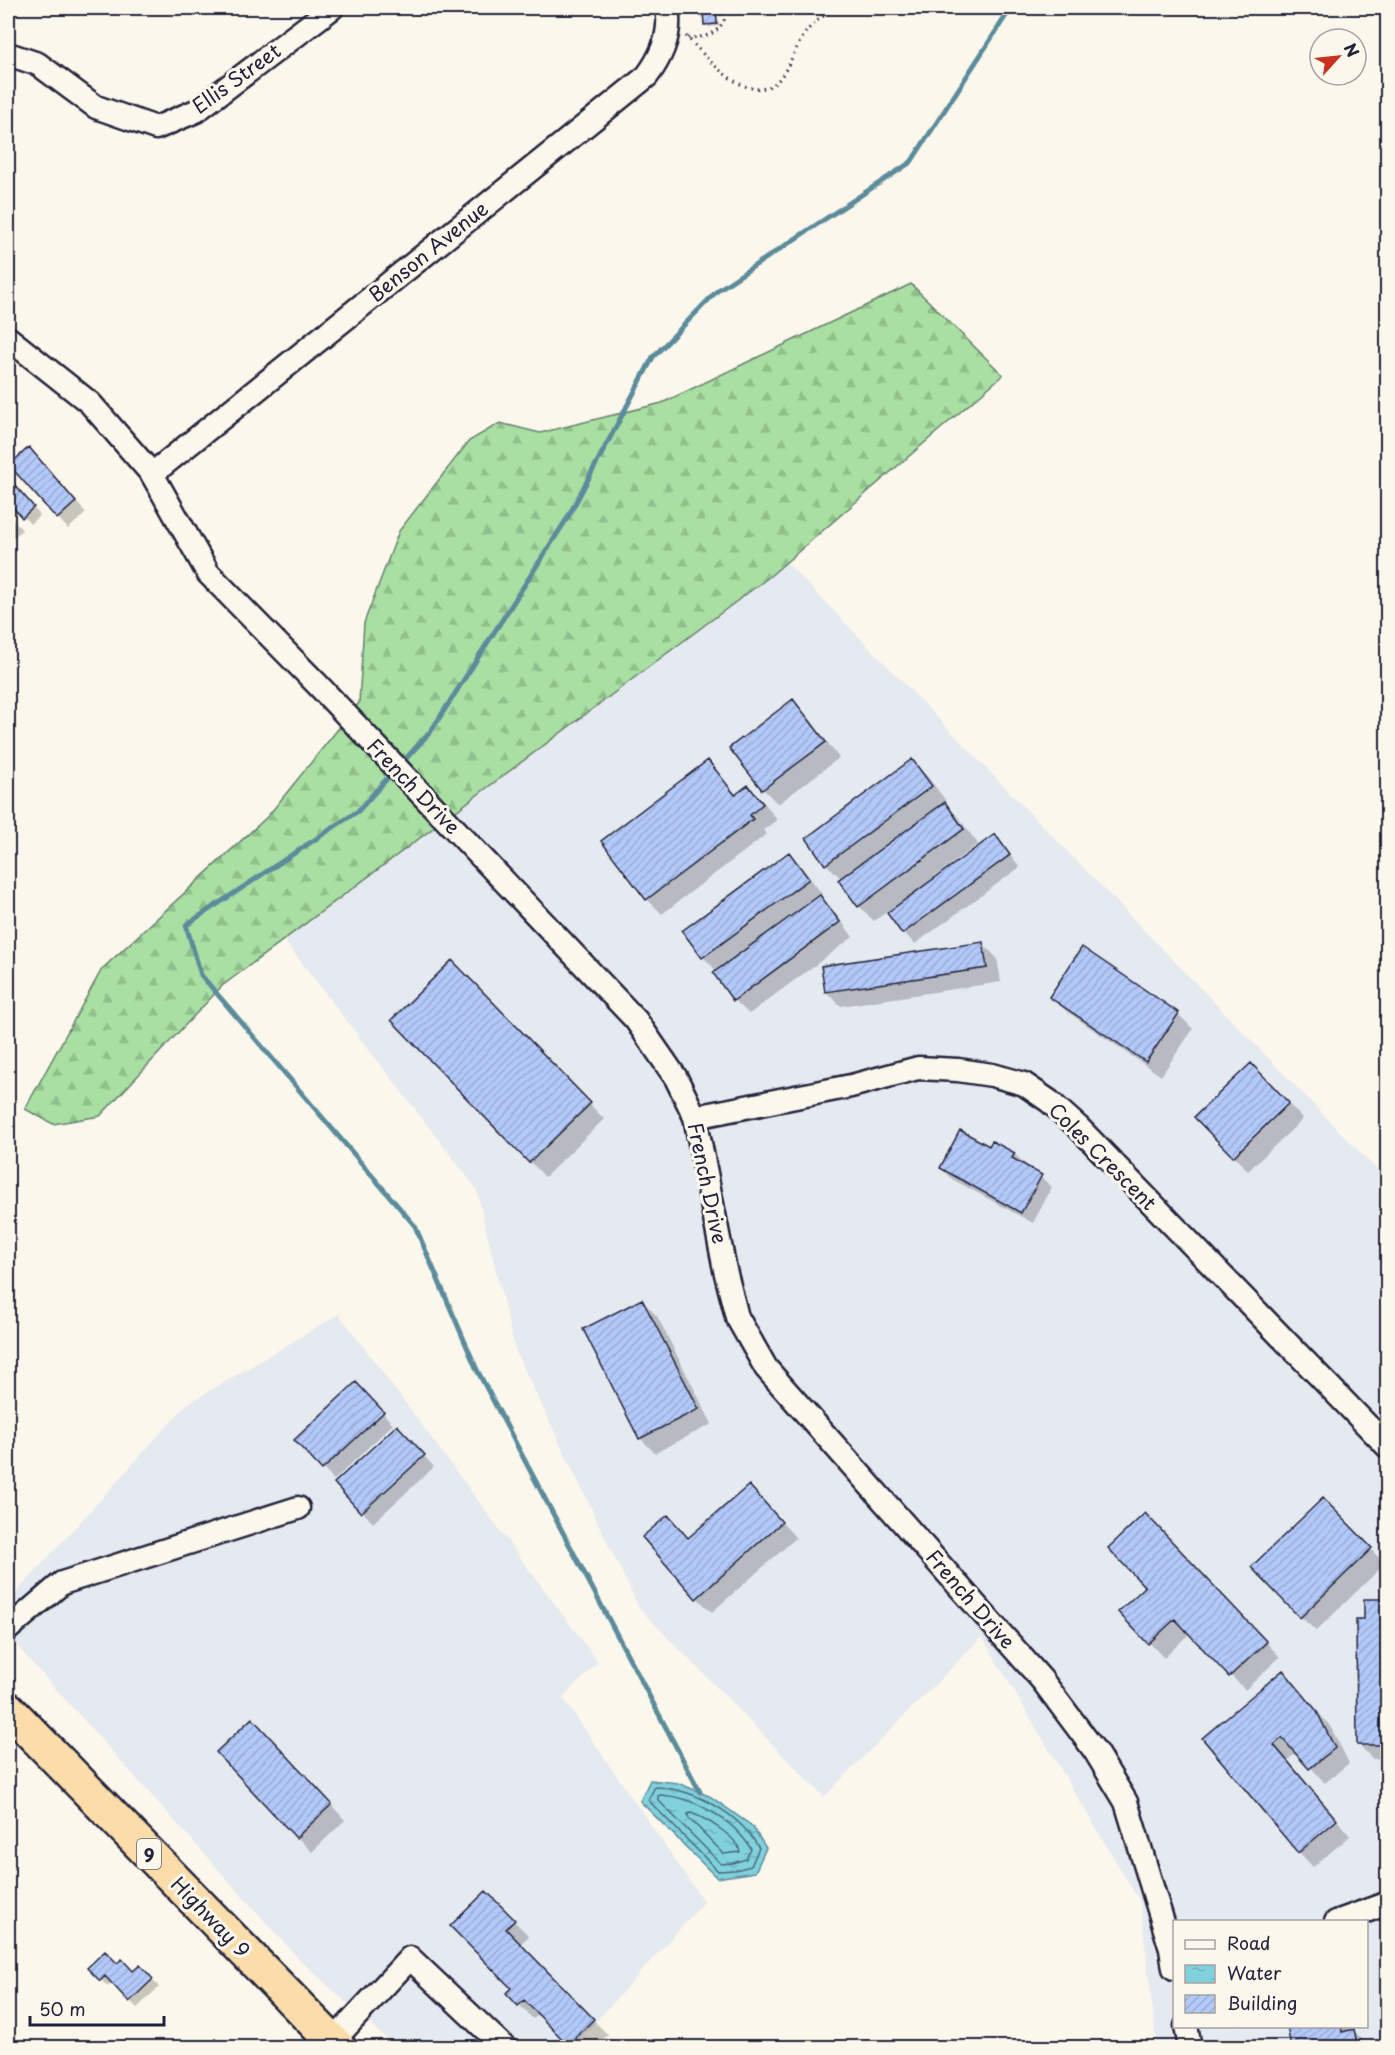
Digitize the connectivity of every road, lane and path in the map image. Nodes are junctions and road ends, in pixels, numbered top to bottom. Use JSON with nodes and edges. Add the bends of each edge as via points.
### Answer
{"nodes":[{"id":1,"x":328,"y":8,"type":"edge"},
{"id":2,"x":719,"y":8,"type":"edge"},
{"id":3,"x":834,"y":8,"type":"edge"},
{"id":4,"x":674,"y":24,"type":"edge"},
{"id":5,"x":8,"y":54,"type":"edge"},
{"id":6,"x":8,"y":338,"type":"edge"},
{"id":7,"x":152,"y":474,"type":"junction"},
{"id":8,"x":695,"y":1117,"type":"junction"},
{"id":9,"x":1388,"y":1447,"type":"edge"},
{"id":10,"x":298,"y":1508,"type":"dead end"},
{"id":11,"x":8,"y":1629,"type":"edge"},
{"id":12,"x":8,"y":1709,"type":"edge"},
{"id":13,"x":1388,"y":1903,"type":"edge"},
{"id":14,"x":1341,"y":1920,"type":"edge"},
{"id":15,"x":1173,"y":1956,"type":"edge"},
{"id":16,"x":1186,"y":2028,"type":"edge"},
{"id":17,"x":336,"y":2044,"type":"edge"},
{"id":18,"x":505,"y":2048,"type":"edge"},
{"id":19,"x":1190,"y":2048,"type":"edge"}],
"edges":[{"from":1,"to":5,"type":"street","name":"Ellis Street","via":[[196,111],[156,128],[96,107],[38,64]]},
{"from":2,"to":4,"type":"path","via":[[724,20],[720,28],[704,37]]},
{"from":3,"to":4,"type":"path","via":[[805,33],[774,84],[756,89],[742,86],[718,69]]},
{"from":4,"to":7,"type":"street","name":"Benson Avenue","via":[[657,63],[646,76]]},
{"from":6,"to":7,"type":"street","name":"French Drive","via":[[90,403]]},
{"from":7,"to":8,"type":"street","name":"French Drive","via":[[208,573],[636,1020],[676,1078]]},
{"from":8,"to":9,"type":"street","name":"Coles Crescent","via":[[851,1086],[918,1068],[992,1075],[1024,1084],[1078,1127]]},
{"from":8,"to":15,"type":"street","name":"French Drive","via":[[737,1317],[754,1348],[774,1377],[1042,1680],[1095,1751],[1126,1802]]},
{"from":10,"to":11,"type":"street","via":[[62,1583]]},
{"from":12,"to":17,"type":"highway","name":"Highway 9","number":"9"},
{"from":13,"to":14,"type":"street"},
{"from":16,"to":19,"type":"street"},
{"from":17,"to":18,"type":"street","via":[[410,1958]]}]}
